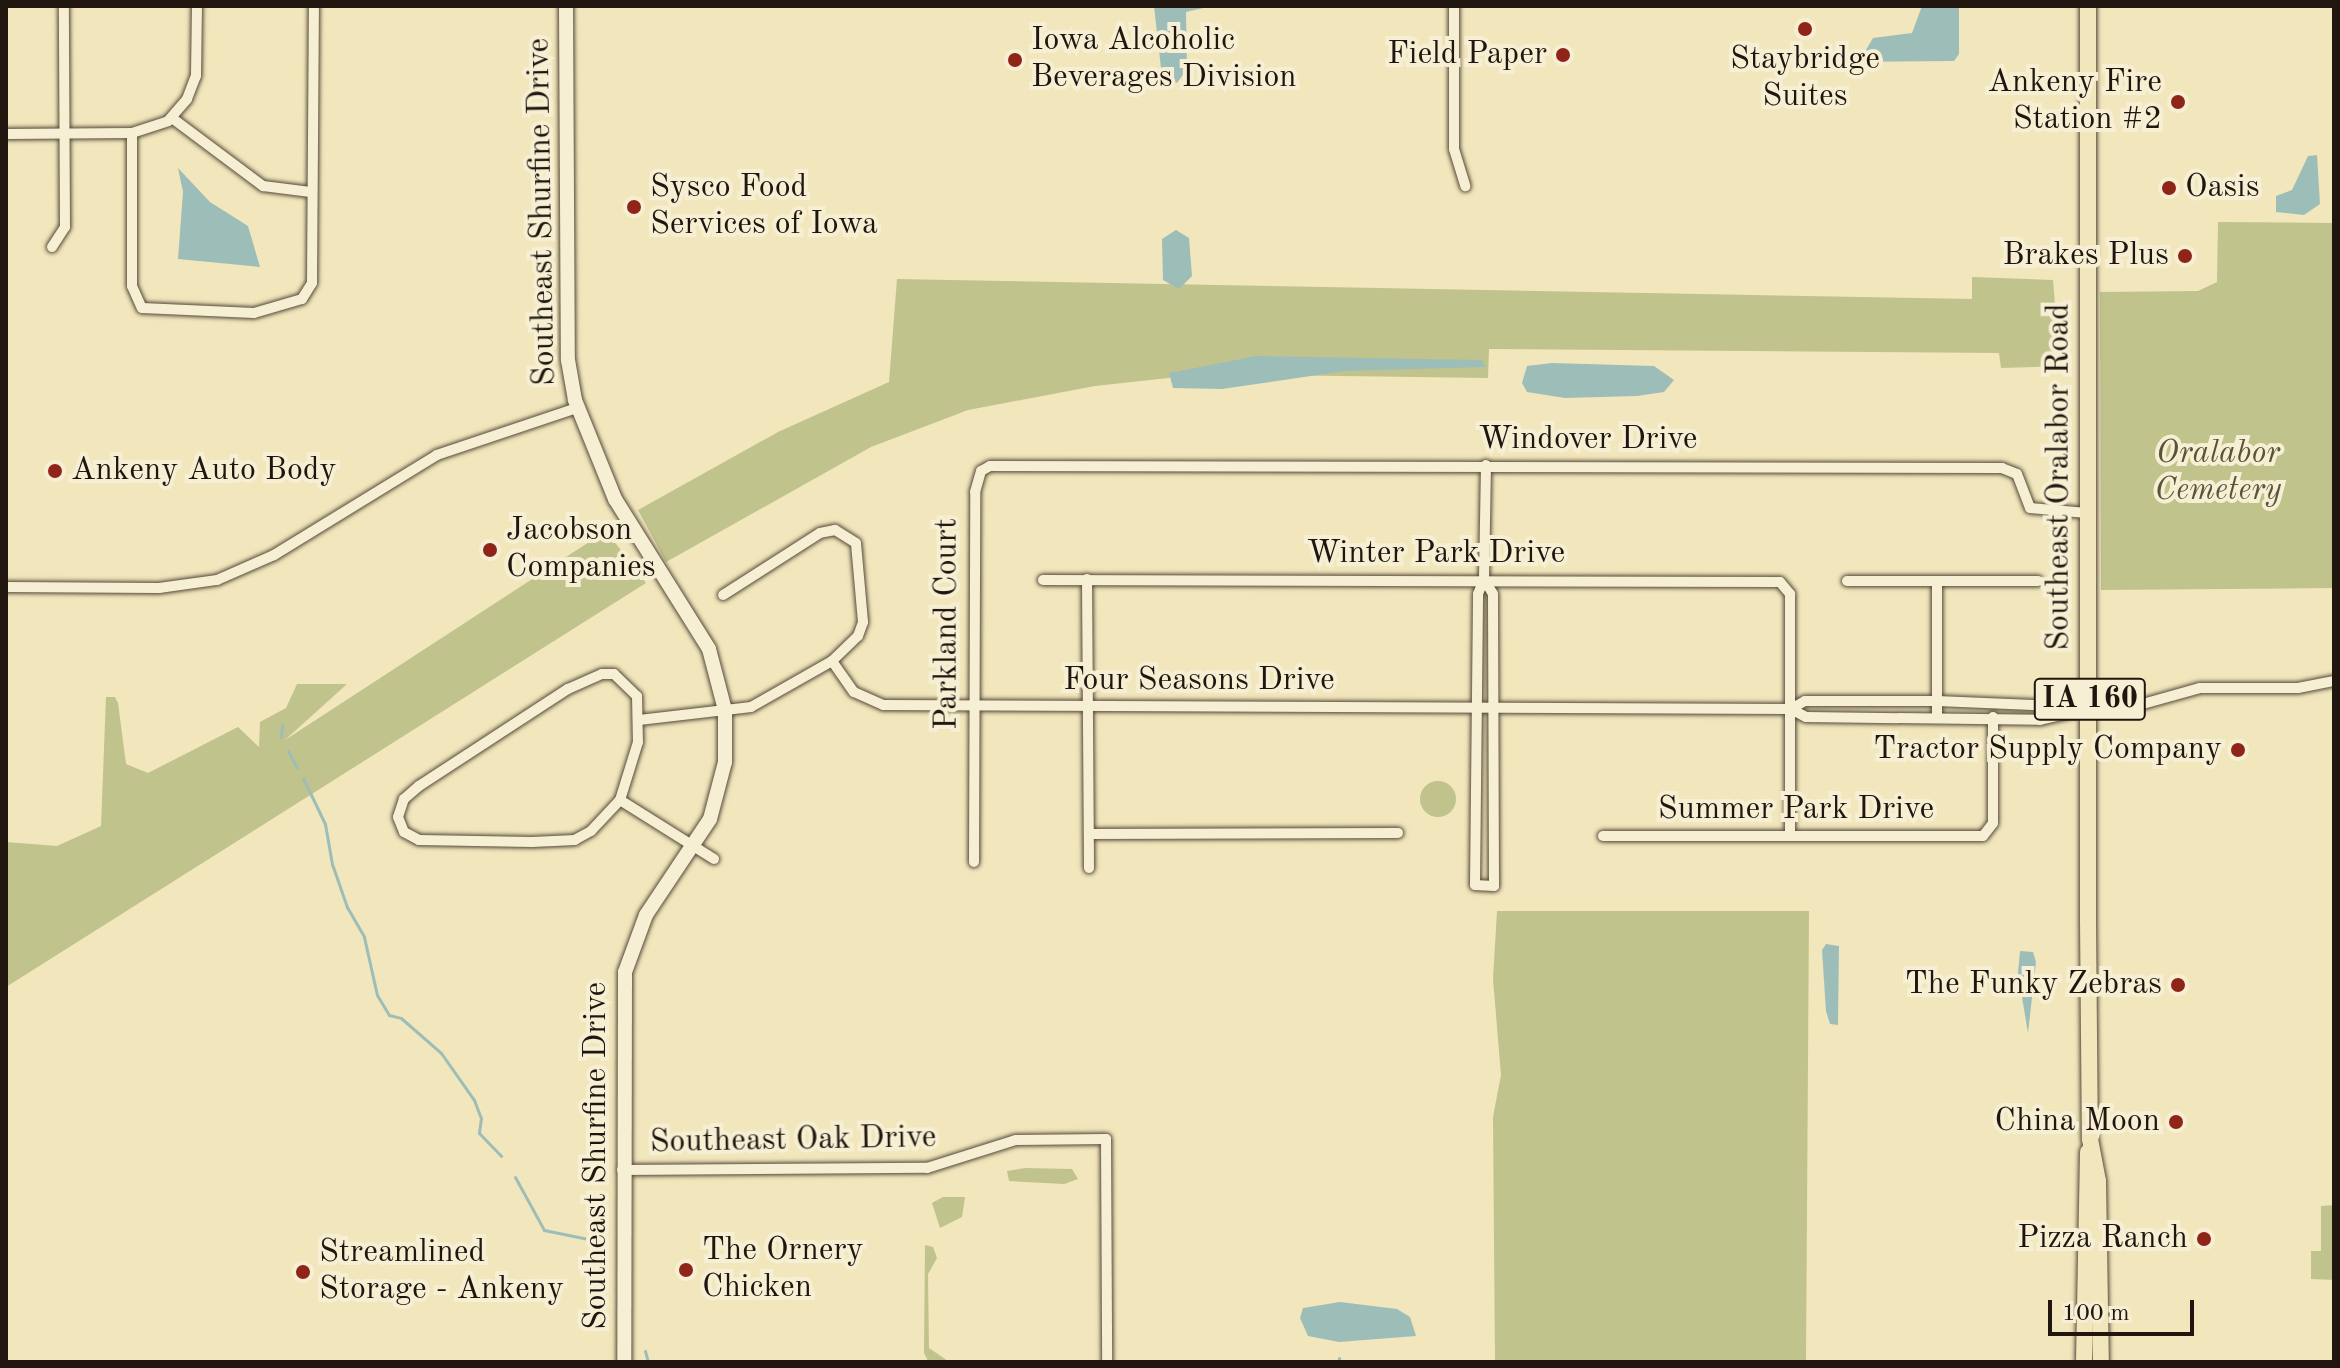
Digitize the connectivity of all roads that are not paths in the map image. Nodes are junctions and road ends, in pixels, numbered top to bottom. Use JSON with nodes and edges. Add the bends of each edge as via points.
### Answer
{"nodes":[{"id":1,"x":64,"y":6,"type":"edge"},
{"id":2,"x":197,"y":6,"type":"edge"},
{"id":3,"x":314,"y":6,"type":"edge"},
{"id":4,"x":566,"y":6,"type":"edge"},
{"id":5,"x":1454,"y":6,"type":"edge"},
{"id":6,"x":2088,"y":6,"type":"edge"},
{"id":7,"x":172,"y":118,"type":"junction"},
{"id":8,"x":132,"y":133,"type":"junction"},
{"id":9,"x":6,"y":134,"type":"edge"},
{"id":10,"x":64,"y":134,"type":"junction"},
{"id":11,"x":1465,"y":186,"type":"dead end"},
{"id":12,"x":311,"y":192,"type":"junction"},
{"id":13,"x":52,"y":247,"type":"dead end"},
{"id":14,"x":577,"y":408,"type":"junction"},
{"id":15,"x":1062,"y":463,"type":"joint"},
{"id":16,"x":1486,"y":465,"type":"junction"},
{"id":17,"x":2087,"y":513,"type":"junction"},
{"id":18,"x":1087,"y":579,"type":"junction"},
{"id":19,"x":1484,"y":579,"type":"junction"},
{"id":20,"x":1043,"y":580,"type":"dead end"},
{"id":21,"x":1847,"y":581,"type":"dead end"},
{"id":22,"x":1937,"y":581,"type":"junction"},
{"id":23,"x":2038,"y":581,"type":"dead end"},
{"id":24,"x":6,"y":587,"type":"edge"},
{"id":25,"x":723,"y":595,"type":"dead end"},
{"id":26,"x":832,"y":661,"type":"junction"},
{"id":27,"x":2334,"y":681,"type":"edge"},
{"id":28,"x":1937,"y":701,"type":"junction"},
{"id":29,"x":973,"y":705,"type":"junction"},
{"id":30,"x":1086,"y":707,"type":"junction"},
{"id":31,"x":1493,"y":707,"type":"junction"},
{"id":32,"x":1475,"y":708,"type":"junction"},
{"id":33,"x":2090,"y":708,"type":"junction"},
{"id":34,"x":1791,"y":709,"type":"junction"},
{"id":35,"x":725,"y":710,"type":"junction"},
{"id":36,"x":1937,"y":716,"type":"junction"},
{"id":37,"x":1993,"y":717,"type":"junction"},
{"id":38,"x":639,"y":720,"type":"junction"},
{"id":39,"x":620,"y":800,"type":"junction"},
{"id":40,"x":1398,"y":833,"type":"dead end"},
{"id":41,"x":1089,"y":834,"type":"junction"},
{"id":42,"x":1603,"y":836,"type":"dead end"},
{"id":43,"x":1790,"y":836,"type":"junction"},
{"id":44,"x":694,"y":847,"type":"junction"},
{"id":45,"x":714,"y":859,"type":"dead end"},
{"id":46,"x":974,"y":862,"type":"dead end"},
{"id":47,"x":1089,"y":868,"type":"dead end"},
{"id":48,"x":2090,"y":1139,"type":"junction"},
{"id":49,"x":622,"y":1170,"type":"junction"},
{"id":50,"x":624,"y":1362,"type":"edge"},
{"id":51,"x":1107,"y":1362,"type":"edge"},
{"id":52,"x":2084,"y":1362,"type":"edge"},
{"id":53,"x":2101,"y":1362,"type":"edge"}],
"edges":[{"from":1,"to":10,"type":"street"},
{"from":2,"to":7,"type":"street","via":[[196,76]]},
{"from":3,"to":12,"type":"street"},
{"from":4,"to":14,"type":"street","name":"Southeast Shurfine Drive","via":[[568,360]]},
{"from":5,"to":11,"type":"street","via":[[1454,149]]},
{"from":6,"to":17,"type":"main road","name":"Southeast Oralabor Road","number":"IA 160"},
{"from":7,"to":8,"type":"street"},
{"from":7,"to":12,"type":"street","via":[[263,186]]},
{"from":8,"to":10,"type":"street"},
{"from":8,"to":12,"type":"street","via":[[132,286],[136,301],[147,311],[254,313],[302,299],[312,283]]},
{"from":9,"to":10,"type":"street"},
{"from":10,"to":13,"type":"street","via":[[65,227]]},
{"from":14,"to":24,"type":"street","via":[[446,451],[274,555],[217,580],[159,588]]},
{"from":14,"to":35,"type":"street","name":"Southeast Shurfine Drive","via":[[615,499],[705,640]]},
{"from":15,"to":16,"type":"street","name":"Windover Drive"},
{"from":15,"to":29,"type":"street","name":"Parkland Court","via":[[999,463],[981,471],[976,481]]},
{"from":16,"to":17,"type":"street","name":"Windover Drive","via":[[2002,468],[2017,474],[2030,508]]},
{"from":16,"to":19,"type":"street"},
{"from":17,"to":33,"type":"main road","name":"Southeast Oralabor Road","number":"IA 160"},
{"from":18,"to":19,"type":"street","name":"Winter Park Drive"},
{"from":18,"to":20,"type":"street","name":"Winter Park Drive"},
{"from":18,"to":30,"type":"street"},
{"from":19,"to":31,"type":"street","via":[[1493,594]]},
{"from":19,"to":32,"type":"street","via":[[1478,594]]},
{"from":19,"to":34,"type":"street","name":"Winter Park Drive","via":[[1784,584],[1790,594]]},
{"from":21,"to":22,"type":"street"},
{"from":22,"to":23,"type":"street"},
{"from":22,"to":28,"type":"street"},
{"from":25,"to":26,"type":"street","via":[[820,533],[846,533],[859,556],[863,622],[858,636]]},
{"from":26,"to":29,"type":"street","name":"Four Seasons Drive","via":[[854,692],[874,704]]},
{"from":26,"to":35,"type":"street","via":[[763,703]]},
{"from":27,"to":33,"type":"street","via":[[2298,688],[2200,688],[2132,707]]},
{"from":28,"to":33,"type":"street","name":"Four Seasons Drive"},
{"from":28,"to":34,"type":"street","name":"Four Seasons Drive","via":[[1805,701]]},
{"from":28,"to":36,"type":"street"},
{"from":29,"to":30,"type":"street","name":"Four Seasons Drive"},
{"from":29,"to":46,"type":"street","name":"Parkland Court"},
{"from":30,"to":32,"type":"street","name":"Four Seasons Drive"},
{"from":30,"to":41,"type":"street"},
{"from":31,"to":32,"type":"street","name":"Four Seasons Drive"},
{"from":31,"to":32,"type":"street","via":[[1494,886],[1475,885]]},
{"from":31,"to":34,"type":"street","name":"Four Seasons Drive"},
{"from":33,"to":37,"type":"street","name":"Four Seasons Drive","via":[[2040,720]]},
{"from":33,"to":48,"type":"main road","name":"Southeast Oralabor Road","number":"IA 160"},
{"from":34,"to":36,"type":"street","name":"Four Seasons Drive","via":[[1806,717]]},
{"from":34,"to":43,"type":"street"},
{"from":35,"to":38,"type":"street"},
{"from":35,"to":44,"type":"street","name":"Southeast Shurfine Drive","via":[[723,774],[710,819]]},
{"from":36,"to":37,"type":"street","name":"Four Seasons Drive"},
{"from":37,"to":43,"type":"street","name":"Summer Park Drive","via":[[1989,833]]},
{"from":38,"to":39,"type":"street","via":[[635,760]]},
{"from":38,"to":39,"type":"street","via":[[637,696],[627,683],[614,674],[586,679],[419,786],[404,799],[398,817],[404,832],[419,840],[575,840]]},
{"from":39,"to":44,"type":"street"},
{"from":40,"to":41,"type":"street"},
{"from":41,"to":47,"type":"street"},
{"from":42,"to":43,"type":"street","name":"Summer Park Drive"},
{"from":44,"to":45,"type":"street"},
{"from":44,"to":49,"type":"street","name":"Southeast Shurfine Drive","via":[[646,915],[625,972]]},
{"from":48,"to":52,"type":"main road","name":"Southeast Oralabor Road","number":"IA 160","via":[[2084,1185]]},
{"from":48,"to":53,"type":"main road","name":"Southeast Oralabor Road","number":"IA 160","via":[[2098,1181]]},
{"from":49,"to":50,"type":"street","name":"Southeast Shurfine Drive"},
{"from":49,"to":51,"type":"street","name":"Southeast Oak Drive","via":[[927,1168],[1016,1140],[1106,1139]]}]}
